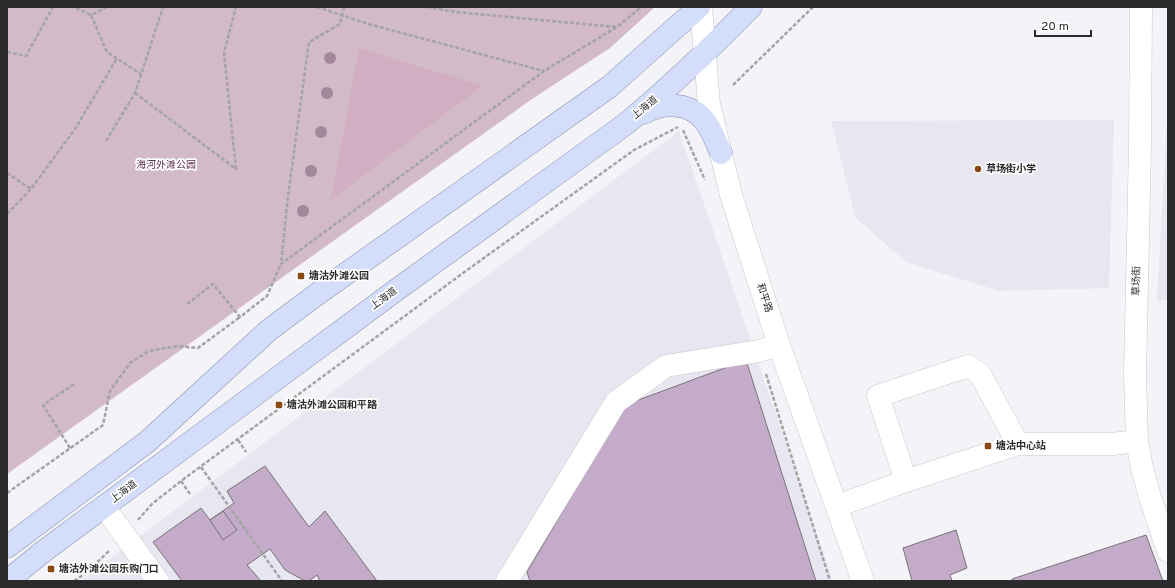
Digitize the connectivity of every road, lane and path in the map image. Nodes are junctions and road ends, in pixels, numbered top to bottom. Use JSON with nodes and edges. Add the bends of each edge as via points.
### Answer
{"nodes":[{"id":1,"x":53,"y":7,"type":"edge"},
{"id":2,"x":107,"y":7,"type":"edge"},
{"id":3,"x":163,"y":7,"type":"edge"},
{"id":4,"x":236,"y":7,"type":"edge"},
{"id":5,"x":318,"y":7,"type":"edge"},
{"id":6,"x":344,"y":7,"type":"edge"},
{"id":7,"x":427,"y":7,"type":"edge"},
{"id":8,"x":641,"y":7,"type":"edge"},
{"id":9,"x":700,"y":7,"type":"edge"},
{"id":10,"x":751,"y":7,"type":"edge"},
{"id":11,"x":813,"y":7,"type":"edge"},
{"id":12,"x":1141,"y":7,"type":"edge"},
{"id":13,"x":76,"y":8,"type":"edge"},
{"id":14,"x":91,"y":15,"type":"junction"},
{"id":15,"x":342,"y":15,"type":"junction"},
{"id":16,"x":617,"y":27,"type":"junction"},
{"id":17,"x":7,"y":52,"type":"edge"},
{"id":18,"x":705,"y":54,"type":"junction"},
{"id":19,"x":117,"y":58,"type":"junction"},
{"id":20,"x":544,"y":71,"type":"junction"},
{"id":21,"x":141,"y":74,"type":"junction"},
{"id":22,"x":733,"y":85,"type":"dead end"},
{"id":23,"x":134,"y":92,"type":"junction"},
{"id":24,"x":627,"y":123,"type":"junction"},
{"id":25,"x":106,"y":141,"type":"dead end"},
{"id":26,"x":721,"y":154,"type":"junction"},
{"id":27,"x":7,"y":173,"type":"edge"},
{"id":28,"x":708,"y":186,"type":"dead end"},
{"id":29,"x":32,"y":189,"type":"junction"},
{"id":30,"x":7,"y":214,"type":"edge"},
{"id":31,"x":281,"y":264,"type":"junction"},
{"id":32,"x":187,"y":304,"type":"dead end"},
{"id":33,"x":240,"y":317,"type":"junction"},
{"id":34,"x":769,"y":348,"type":"junction"},
{"id":35,"x":74,"y":384,"type":"dead end"},
{"id":36,"x":238,"y":440,"type":"junction"},
{"id":37,"x":1137,"y":441,"type":"junction"},
{"id":38,"x":1018,"y":444,"type":"junction"},
{"id":39,"x":70,"y":448,"type":"junction"},
{"id":40,"x":246,"y":452,"type":"dead end"},
{"id":41,"x":200,"y":467,"type":"junction"},
{"id":42,"x":181,"y":481,"type":"junction"},
{"id":43,"x":906,"y":481,"type":"junction"},
{"id":44,"x":7,"y":493,"type":"edge"},
{"id":45,"x":190,"y":494,"type":"dead end"},
{"id":46,"x":837,"y":506,"type":"junction"},
{"id":47,"x":104,"y":507,"type":"junction"},
{"id":48,"x":124,"y":535,"type":"junction"},
{"id":49,"x":7,"y":547,"type":"edge"},
{"id":50,"x":1168,"y":551,"type":"edge"},
{"id":51,"x":8,"y":581,"type":"edge"},
{"id":52,"x":74,"y":581,"type":"edge"},
{"id":53,"x":158,"y":581,"type":"edge"},
{"id":54,"x":282,"y":581,"type":"edge"},
{"id":55,"x":507,"y":581,"type":"edge"},
{"id":56,"x":830,"y":581,"type":"edge"},
{"id":57,"x":863,"y":581,"type":"edge"}],
"edges":[{"from":1,"to":17,"type":"path","via":[[26,56]]},
{"from":2,"to":14,"type":"path"},
{"from":3,"to":21,"type":"path"},
{"from":4,"to":23,"type":"path","via":[[224,53],[236,169]]},
{"from":5,"to":15,"type":"path"},
{"from":6,"to":15,"type":"path"},
{"from":7,"to":16,"type":"path"},
{"from":8,"to":16,"type":"path"},
{"from":9,"to":18,"type":"street","name":"和平路"},
{"from":9,"to":49,"type":"main road","via":[[609,87],[270,330],[147,442]]},
{"from":10,"to":18,"type":"main road","name":"上海道"},
{"from":11,"to":22,"type":"path"},
{"from":12,"to":37,"type":"street","name":"草场街","via":[[1135,374]]},
{"from":13,"to":14,"type":"path"},
{"from":14,"to":19,"type":"path","via":[[107,52]]},
{"from":15,"to":20,"type":"path"},
{"from":15,"to":31,"type":"path","via":[[340,24],[309,42]]},
{"from":16,"to":20,"type":"path"},
{"from":18,"to":24,"type":"main road","name":"上海道"},
{"from":18,"to":26,"type":"street","name":"和平路","via":[[709,104]]},
{"from":19,"to":21,"type":"path"},
{"from":19,"to":29,"type":"path","via":[[75,129]]},
{"from":20,"to":31,"type":"path"},
{"from":21,"to":23,"type":"path"},
{"from":23,"to":25,"type":"path"},
{"from":24,"to":26,"type":"main road","via":[[658,107],[684,107],[702,118]]},
{"from":24,"to":47,"type":"main road","name":"上海道"},
{"from":26,"to":34,"type":"street","name":"和平路"},
{"from":27,"to":29,"type":"path"},
{"from":28,"to":36,"type":"path","via":[[681,125],[634,150]]},
{"from":29,"to":30,"type":"path"},
{"from":31,"to":33,"type":"path","via":[[267,296]]},
{"from":32,"to":33,"type":"path","via":[[213,284]]},
{"from":33,"to":39,"type":"path","via":[[198,348],[177,346],[149,351],[130,363],[110,391],[103,426]]},
{"from":34,"to":46,"type":"street","name":"和平路"},
{"from":34,"to":55,"type":"street","via":[[666,366],[616,402]]},
{"from":34,"to":56,"type":"path"},
{"from":35,"to":39,"type":"path","via":[[42,405]]},
{"from":36,"to":40,"type":"path"},
{"from":36,"to":41,"type":"path"},
{"from":37,"to":38,"type":"street","via":[[1112,444]]},
{"from":37,"to":50,"type":"street","name":"草场街","via":[[1150,497]]},
{"from":38,"to":43,"type":"street"},
{"from":38,"to":43,"type":"street","via":[[980,374],[968,366],[878,396]]},
{"from":39,"to":44,"type":"path"},
{"from":41,"to":42,"type":"path"},
{"from":41,"to":54,"type":"path"},
{"from":42,"to":45,"type":"path"},
{"from":42,"to":48,"type":"path","via":[[152,504]]},
{"from":43,"to":46,"type":"street"},
{"from":46,"to":57,"type":"street","name":"和平路"},
{"from":47,"to":48,"type":"street"},
{"from":47,"to":51,"type":"main road","name":"上海道"},
{"from":48,"to":52,"type":"path","via":[[86,573]]},
{"from":48,"to":53,"type":"street"}]}
